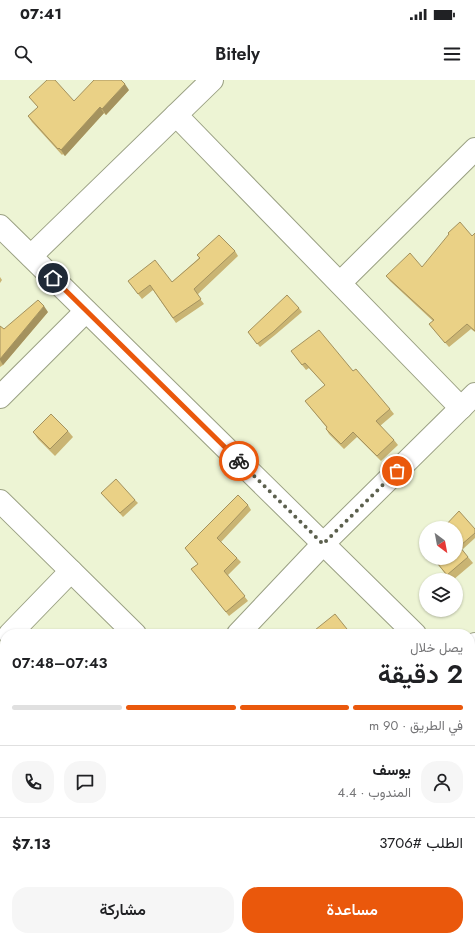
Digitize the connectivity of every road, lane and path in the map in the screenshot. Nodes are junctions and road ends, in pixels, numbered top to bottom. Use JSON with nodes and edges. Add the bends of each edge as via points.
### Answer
{"nodes":[{"id":1,"x":212,"y":80,"type":"edge"},
{"id":2,"x":176,"y":115,"type":"junction"},
{"id":3,"x":475,"y":149,"type":"edge"},
{"id":4,"x":0,"y":226,"type":"edge"},
{"id":5,"x":31,"y":256,"type":"junction"},
{"id":6,"x":340,"y":283,"type":"junction"},
{"id":7,"x":86,"y":310,"type":"junction"},
{"id":8,"x":0,"y":397,"type":"edge"},
{"id":9,"x":468,"y":401,"type":"edge"},
{"id":10,"x":0,"y":501,"type":"edge"},
{"id":11,"x":323,"y":544,"type":"junction"},
{"id":12,"x":71,"y":571,"type":"junction"},
{"id":13,"x":15,"y":629,"type":"edge"},
{"id":14,"x":130,"y":629,"type":"edge"},
{"id":15,"x":243,"y":629,"type":"edge"},
{"id":16,"x":410,"y":629,"type":"edge"}],
"edges":[{"from":1,"to":2,"type":"street"},
{"from":2,"to":5,"type":"street"},
{"from":2,"to":6,"type":"street"},
{"from":3,"to":6,"type":"street"},
{"from":4,"to":5,"type":"street"},
{"from":5,"to":7,"type":"street"},
{"from":6,"to":9,"type":"street"},
{"from":7,"to":8,"type":"street"},
{"from":7,"to":11,"type":"street"},
{"from":9,"to":11,"type":"street"},
{"from":10,"to":12,"type":"street"},
{"from":11,"to":15,"type":"street"},
{"from":11,"to":16,"type":"street"},
{"from":12,"to":13,"type":"street"},
{"from":12,"to":14,"type":"street"}]}
